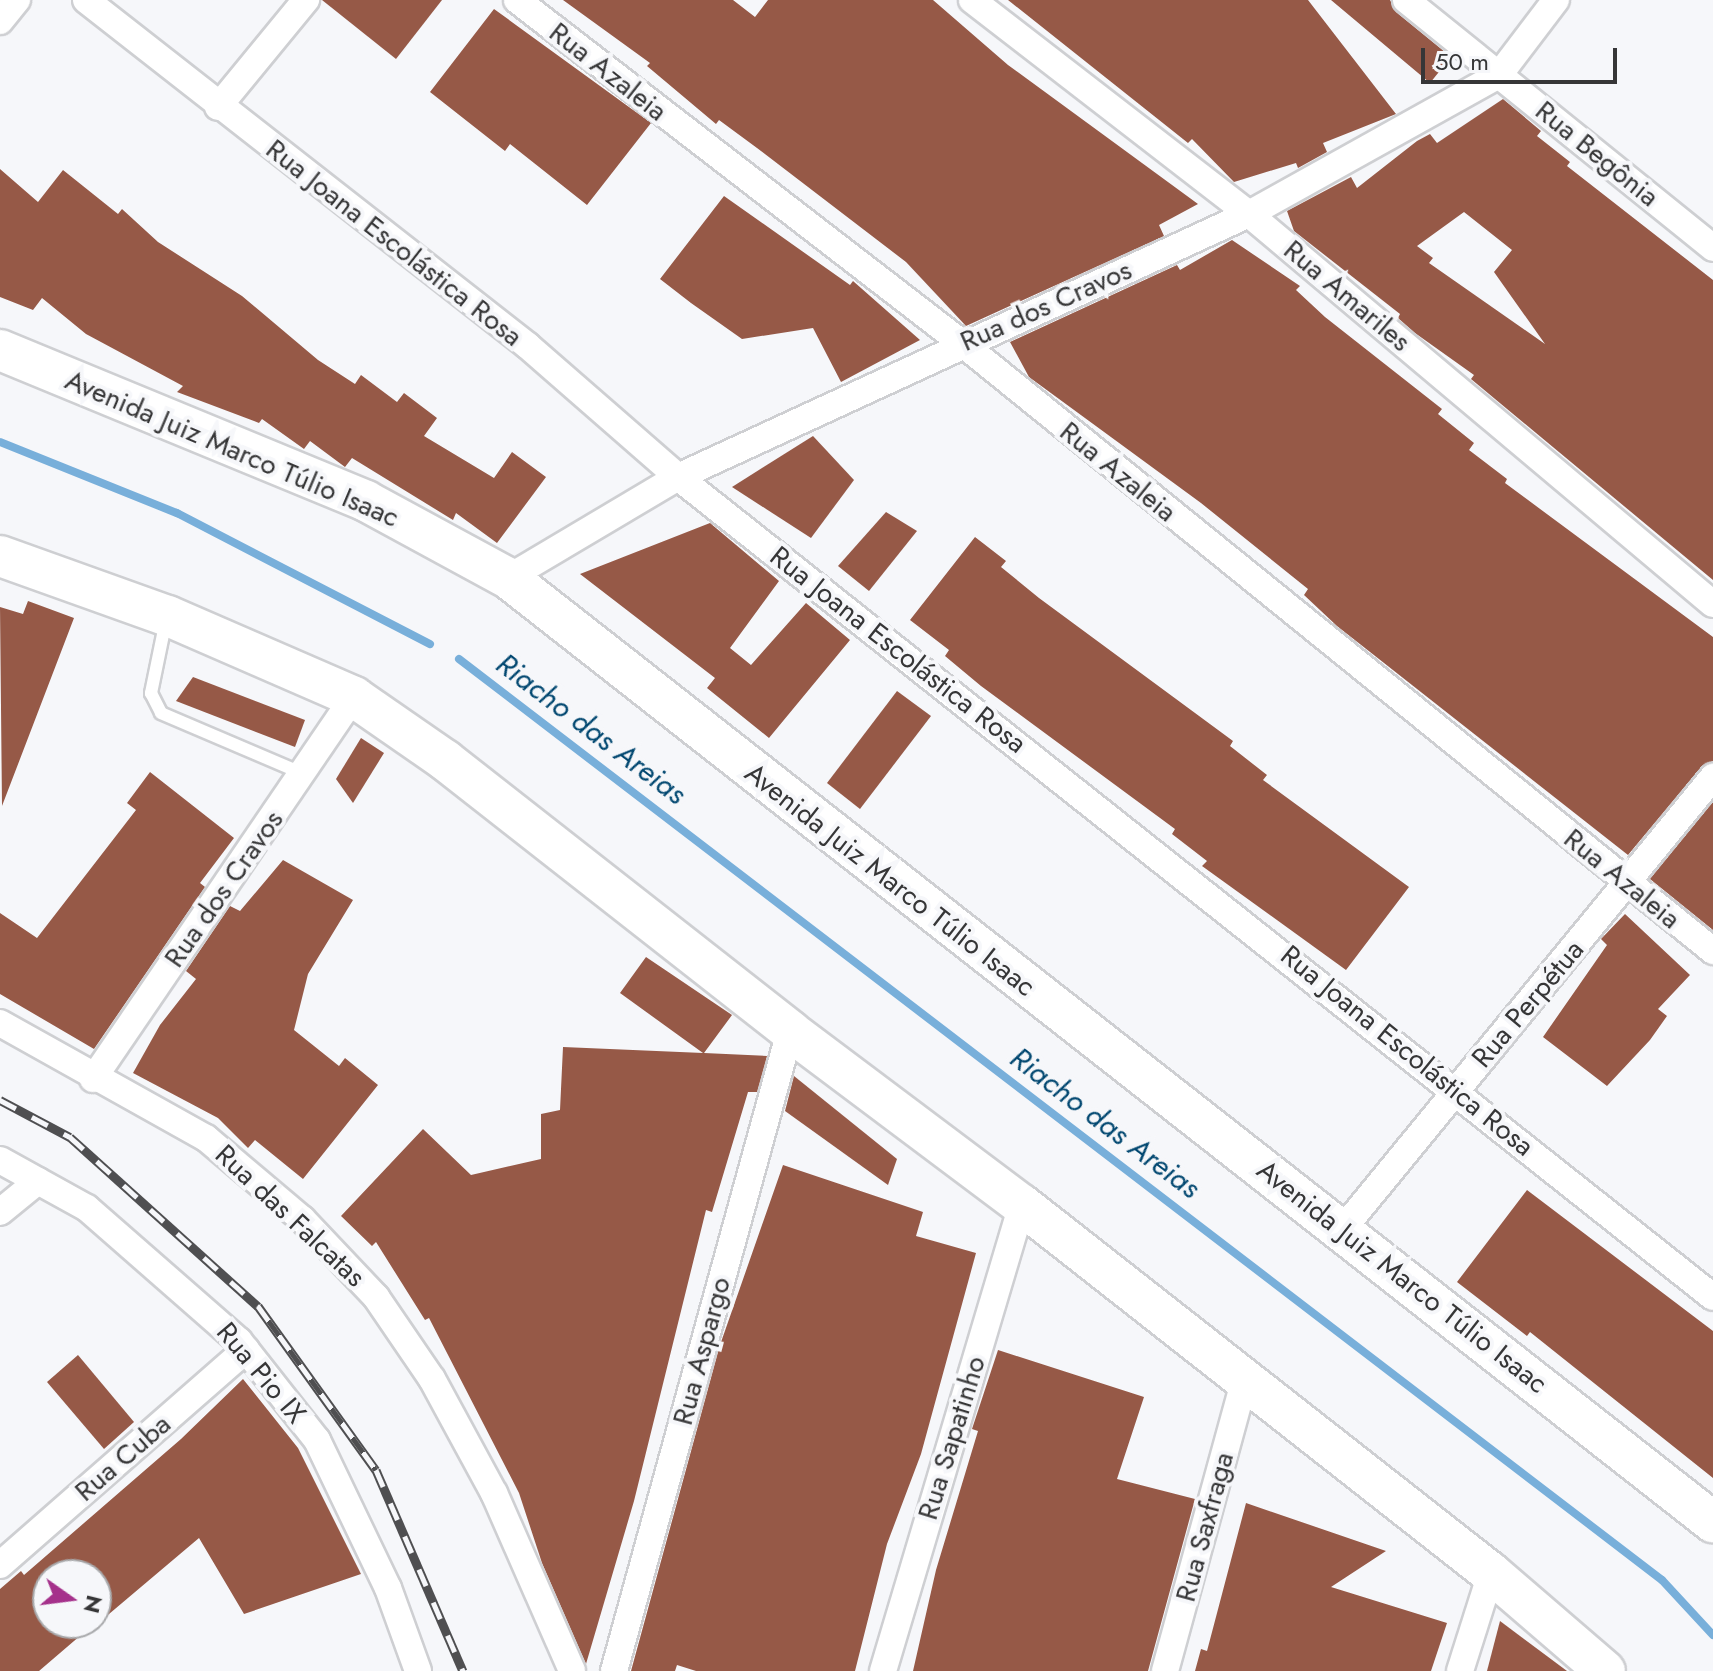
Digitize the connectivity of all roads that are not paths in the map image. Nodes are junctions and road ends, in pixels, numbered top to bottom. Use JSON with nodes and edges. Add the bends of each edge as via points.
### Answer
{"nodes":[{"id":1,"x":17,"y":0,"type":"edge"},
{"id":2,"x":86,"y":0,"type":"edge"},
{"id":3,"x":306,"y":0,"type":"edge"},
{"id":4,"x":517,"y":0,"type":"edge"},
{"id":5,"x":972,"y":0,"type":"edge"},
{"id":6,"x":1406,"y":0,"type":"edge"},
{"id":7,"x":1556,"y":0,"type":"edge"},
{"id":8,"x":0,"y":21,"type":"edge"},
{"id":9,"x":1499,"y":75,"type":"junction"},
{"id":10,"x":218,"y":107,"type":"junction"},
{"id":11,"x":1249,"y":214,"type":"junction"},
{"id":12,"x":1713,"y":248,"type":"edge"},
{"id":13,"x":963,"y":344,"type":"junction"},
{"id":14,"x":0,"y":350,"type":"edge"},
{"id":15,"x":678,"y":477,"type":"junction"},
{"id":16,"x":0,"y":556,"type":"edge"},
{"id":17,"x":508,"y":578,"type":"junction"},
{"id":18,"x":1713,"y":604,"type":"edge"},
{"id":19,"x":168,"y":616,"type":"junction"},
{"id":20,"x":354,"y":697,"type":"junction"},
{"id":21,"x":304,"y":774,"type":"junction"},
{"id":22,"x":1713,"y":777,"type":"edge"},
{"id":23,"x":1627,"y":883,"type":"junction"},
{"id":24,"x":1713,"y":951,"type":"edge"},
{"id":25,"x":0,"y":1023,"type":"edge"},
{"id":26,"x":790,"y":1031,"type":"junction"},
{"id":27,"x":93,"y":1079,"type":"junction"},
{"id":28,"x":1456,"y":1091,"type":"junction"},
{"id":29,"x":0,"y":1160,"type":"edge"},
{"id":30,"x":38,"y":1181,"type":"junction"},
{"id":31,"x":1022,"y":1205,"type":"junction"},
{"id":32,"x":0,"y":1212,"type":"edge"},
{"id":33,"x":1342,"y":1230,"type":"junction"},
{"id":34,"x":1713,"y":1297,"type":"edge"},
{"id":35,"x":246,"y":1350,"type":"junction"},
{"id":36,"x":1244,"y":1382,"type":"junction"},
{"id":37,"x":1713,"y":1522,"type":"edge"},
{"id":38,"x":0,"y":1565,"type":"edge"},
{"id":39,"x":1491,"y":1573,"type":"junction"},
{"id":40,"x":418,"y":1671,"type":"edge"},
{"id":41,"x":572,"y":1671,"type":"edge"},
{"id":42,"x":614,"y":1671,"type":"edge"},
{"id":43,"x":883,"y":1671,"type":"edge"},
{"id":44,"x":1165,"y":1671,"type":"edge"},
{"id":45,"x":1460,"y":1671,"type":"edge"},
{"id":46,"x":1605,"y":1671,"type":"edge"}],
"edges":[{"from":1,"to":8,"type":"street"},
{"from":2,"to":10,"type":"street","name":"Rua Joana Escolástica Rosa"},
{"from":3,"to":10,"type":"street"},
{"from":4,"to":13,"type":"street","name":"Rua Azaleia"},
{"from":5,"to":11,"type":"street","name":"Rua Amariles"},
{"from":6,"to":9,"type":"street","name":"Rua Begônia"},
{"from":7,"to":9,"type":"street","name":"Rua dos Cravos"},
{"from":9,"to":11,"type":"street","name":"Rua dos Cravos"},
{"from":9,"to":12,"type":"street","name":"Rua Begônia"},
{"from":10,"to":15,"type":"street","name":"Rua Joana Escolástica Rosa","via":[[528,346]]},
{"from":11,"to":13,"type":"street","name":"Rua dos Cravos"},
{"from":11,"to":18,"type":"street","name":"Rua Amariles"},
{"from":13,"to":15,"type":"street","name":"Rua dos Cravos"},
{"from":13,"to":23,"type":"street","name":"Rua Azaleia"},
{"from":14,"to":17,"type":"main road","name":"Avenida Juiz Marco Túlio Isaac","via":[[366,501]]},
{"from":15,"to":17,"type":"street","name":"Rua dos Cravos"},
{"from":15,"to":28,"type":"street","name":"Rua Joana Escolástica Rosa"},
{"from":16,"to":19,"type":"main road"},
{"from":17,"to":33,"type":"main road","name":"Avenida Juiz Marco Túlio Isaac"},
{"from":19,"to":20,"type":"main road"},
{"from":19,"to":21,"type":"lane","via":[[151,693],[161,713]]},
{"from":20,"to":21,"type":"street","name":"Rua dos Cravos"},
{"from":20,"to":26,"type":"main road","via":[[445,760]]},
{"from":21,"to":27,"type":"street","name":"Rua dos Cravos"},
{"from":22,"to":23,"type":"street","name":"Rua Perpétua"},
{"from":23,"to":24,"type":"street","name":"Rua Azaleia"},
{"from":23,"to":28,"type":"street","name":"Rua Perpétua"},
{"from":25,"to":27,"type":"street","name":"Rua das Falcatas"},
{"from":26,"to":31,"type":"main road"},
{"from":26,"to":42,"type":"street","name":"Rua Aspargo"},
{"from":27,"to":41,"type":"street","name":"Rua das Falcatas","via":[[206,1138],[302,1219],[376,1297],[432,1379],[494,1493]]},
{"from":28,"to":33,"type":"street","name":"Rua Perpétua"},
{"from":28,"to":34,"type":"street","name":"Rua Joana Escolástica Rosa"},
{"from":29,"to":30,"type":"street","name":"Rua Pio IX"},
{"from":30,"to":32,"type":"street"},
{"from":30,"to":35,"type":"street","name":"Rua Pio IX","via":[[97,1217]]},
{"from":31,"to":36,"type":"main road"},
{"from":31,"to":43,"type":"street","name":"Rua Sapatinho"},
{"from":33,"to":37,"type":"main road","name":"Avenida Juiz Marco Túlio Isaac"},
{"from":35,"to":38,"type":"street","name":"Rua Cuba"},
{"from":35,"to":40,"type":"street","name":"Rua Pio IX","via":[[317,1440],[388,1588]]},
{"from":36,"to":39,"type":"main road"},
{"from":36,"to":44,"type":"street","name":"Rua Saxfraga"},
{"from":39,"to":45,"type":"street"},
{"from":39,"to":46,"type":"main road"}]}
